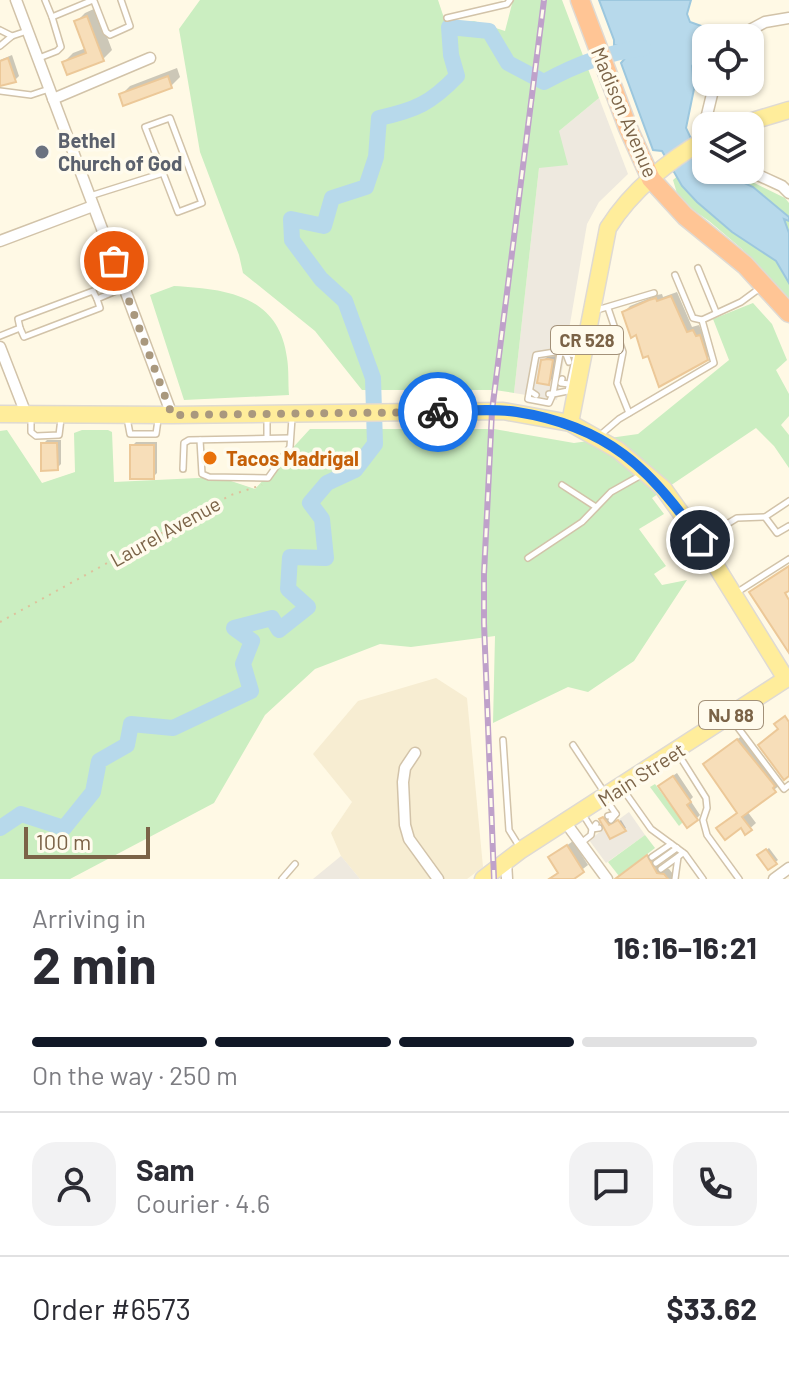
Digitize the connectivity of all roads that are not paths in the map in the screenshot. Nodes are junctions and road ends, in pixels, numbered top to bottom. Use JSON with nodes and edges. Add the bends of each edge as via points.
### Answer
{"nodes":[{"id":1,"x":16,"y":0,"type":"edge"},
{"id":2,"x":45,"y":0,"type":"edge"},
{"id":3,"x":94,"y":0,"type":"edge"},
{"id":4,"x":121,"y":0,"type":"edge"},
{"id":5,"x":510,"y":0,"type":"edge"},
{"id":6,"x":580,"y":0,"type":"edge"},
{"id":7,"x":52,"y":17,"type":"junction"},
{"id":8,"x":447,"y":18,"type":"dead end"},
{"id":9,"x":789,"y":18,"type":"edge"},
{"id":10,"x":761,"y":24,"type":"edge"},
{"id":11,"x":0,"y":30,"type":"edge"},
{"id":12,"x":28,"y":31,"type":"junction"},
{"id":13,"x":12,"y":36,"type":"junction"},
{"id":14,"x":0,"y":46,"type":"edge"},
{"id":15,"x":150,"y":58,"type":"dead end"},
{"id":16,"x":38,"y":59,"type":"junction"},
{"id":17,"x":0,"y":91,"type":"edge"},
{"id":18,"x":51,"y":94,"type":"junction"},
{"id":19,"x":789,"y":110,"type":"edge"},
{"id":20,"x":764,"y":118,"type":"edge"},
{"id":21,"x":692,"y":149,"type":"edge"},
{"id":22,"x":163,"y":173,"type":"junction"},
{"id":23,"x":652,"y":177,"type":"junction"},
{"id":24,"x":764,"y":178,"type":"edge"},
{"id":25,"x":789,"y":193,"type":"edge"},
{"id":26,"x":91,"y":201,"type":"junction"},
{"id":27,"x":0,"y":241,"type":"edge"},
{"id":28,"x":698,"y":268,"type":"dead end"},
{"id":29,"x":675,"y":275,"type":"dead end"},
{"id":30,"x":765,"y":285,"type":"junction"},
{"id":31,"x":124,"y":288,"type":"junction"},
{"id":32,"x":654,"y":293,"type":"dead end"},
{"id":33,"x":97,"y":299,"type":"junction"},
{"id":34,"x":600,"y":310,"type":"junction"},
{"id":35,"x":716,"y":312,"type":"junction"},
{"id":36,"x":789,"y":313,"type":"edge"},
{"id":37,"x":702,"y":320,"type":"junction"},
{"id":38,"x":20,"y":328,"type":"junction"},
{"id":39,"x":0,"y":336,"type":"edge"},
{"id":40,"x":0,"y":347,"type":"edge"},
{"id":41,"x":569,"y":357,"type":"junction"},
{"id":42,"x":563,"y":376,"type":"dead end"},
{"id":43,"x":571,"y":390,"type":"junction"},
{"id":44,"x":548,"y":394,"type":"junction"},
{"id":45,"x":535,"y":397,"type":"junction"},
{"id":46,"x":1,"y":413,"type":"edge"},
{"id":47,"x":267,"y":413,"type":"junction"},
{"id":48,"x":292,"y":413,"type":"junction"},
{"id":49,"x":629,"y":413,"type":"junction"},
{"id":50,"x":28,"y":414,"type":"junction"},
{"id":51,"x":166,"y":415,"type":"junction"},
{"id":52,"x":570,"y":423,"type":"junction"},
{"id":53,"x":597,"y":437,"type":"junction"},
{"id":54,"x":267,"y":438,"type":"junction"},
{"id":55,"x":290,"y":438,"type":"junction"},
{"id":56,"x":200,"y":440,"type":"junction"},
{"id":57,"x":183,"y":469,"type":"dead end"},
{"id":58,"x":647,"y":472,"type":"junction"},
{"id":59,"x":562,"y":485,"type":"dead end"},
{"id":60,"x":789,"y":501,"type":"edge"},
{"id":61,"x":596,"y":507,"type":"junction"},
{"id":62,"x":765,"y":517,"type":"junction"},
{"id":63,"x":789,"y":526,"type":"edge"},
{"id":64,"x":700,"y":540,"type":"junction"},
{"id":65,"x":528,"y":558,"type":"dead end"},
{"id":66,"x":789,"y":559,"type":"edge"},
{"id":67,"x":734,"y":595,"type":"junction"},
{"id":68,"x":787,"y":678,"type":"edge"},
{"id":69,"x":729,"y":716,"type":"junction"},
{"id":70,"x":503,"y":740,"type":"dead end"},
{"id":71,"x":573,"y":745,"type":"dead end"},
{"id":72,"x":676,"y":751,"type":"junction"},
{"id":73,"x":415,"y":753,"type":"dead end"},
{"id":74,"x":789,"y":785,"type":"edge"},
{"id":75,"x":621,"y":787,"type":"junction"},
{"id":76,"x":606,"y":797,"type":"junction"},
{"id":77,"x":581,"y":813,"type":"junction"},
{"id":78,"x":609,"y":818,"type":"dead end"},
{"id":79,"x":566,"y":823,"type":"junction"},
{"id":80,"x":581,"y":843,"type":"junction"},
{"id":81,"x":521,"y":850,"type":"junction"},
{"id":82,"x":677,"y":850,"type":"junction"},
{"id":83,"x":295,"y":864,"type":"dead end"},
{"id":84,"x":789,"y":868,"type":"edge"},
{"id":85,"x":497,"y":872,"type":"edge"},
{"id":86,"x":282,"y":879,"type":"edge"},
{"id":87,"x":438,"y":879,"type":"edge"},
{"id":88,"x":607,"y":879,"type":"edge"},
{"id":89,"x":675,"y":879,"type":"edge"},
{"id":90,"x":703,"y":879,"type":"edge"},
{"id":91,"x":739,"y":879,"type":"edge"},
{"id":92,"x":774,"y":879,"type":"edge"}],
"edges":[{"from":1,"to":12,"type":"street"},
{"from":2,"to":7,"type":"lane"},
{"from":3,"to":4,"type":"lane","via":[[110,35],[130,26]]},
{"from":3,"to":7,"type":"lane"},
{"from":5,"to":8,"type":"lane"},
{"from":6,"to":23,"type":"highway","name":"Madison Avenue","via":[[633,142]]},
{"from":7,"to":16,"type":"lane","via":[[61,47]]},
{"from":9,"to":10,"type":"street"},
{"from":11,"to":13,"type":"lane"},
{"from":12,"to":13,"type":"lane"},
{"from":12,"to":16,"type":"street"},
{"from":13,"to":14,"type":"lane"},
{"from":15,"to":18,"type":"street"},
{"from":16,"to":18,"type":"street"},
{"from":17,"to":18,"type":"lane"},
{"from":18,"to":26,"type":"street"},
{"from":19,"to":20,"type":"main road"},
{"from":21,"to":23,"type":"main road","number":"CR 528"},
{"from":22,"to":22,"type":"lane","via":[[178,212],[202,203],[170,118],[145,127]]},
{"from":22,"to":26,"type":"lane"},
{"from":23,"to":30,"type":"highway","name":"Madison Avenue","via":[[685,216]]},
{"from":23,"to":34,"type":"main road","number":"CR 528","via":[[608,228]]},
{"from":24,"to":25,"type":"street"},
{"from":26,"to":27,"type":"street"},
{"from":26,"to":31,"type":"street"},
{"from":28,"to":35,"type":"lane"},
{"from":29,"to":37,"type":"lane","via":[[693,318]]},
{"from":30,"to":35,"type":"lane"},
{"from":30,"to":36,"type":"highway","name":"Madison Avenue"},
{"from":31,"to":33,"type":"lane"},
{"from":31,"to":51,"type":"street"},
{"from":32,"to":34,"type":"lane"},
{"from":33,"to":38,"type":"lane","via":[[93,291],[18,319]]},
{"from":33,"to":38,"type":"lane","via":[[100,308],[24,337]]},
{"from":34,"to":41,"type":"main road","number":"CR 528"},
{"from":34,"to":49,"type":"lane","via":[[623,352],[617,383]]},
{"from":35,"to":37,"type":"lane"},
{"from":37,"to":49,"type":"lane","via":[[714,363]]},
{"from":38,"to":39,"type":"lane"},
{"from":40,"to":50,"type":"street"},
{"from":41,"to":43,"type":"main road","number":"CR 528"},
{"from":41,"to":44,"type":"lane"},
{"from":41,"to":45,"type":"lane","via":[[536,355]]},
{"from":42,"to":43,"type":"lane","via":[[561,383]]},
{"from":43,"to":44,"type":"lane"},
{"from":43,"to":52,"type":"main road","number":"CR 528"},
{"from":44,"to":45,"type":"lane","via":[[549,403]]},
{"from":45,"to":48,"type":"main road","via":[[492,411]]},
{"from":45,"to":52,"type":"main road"},
{"from":46,"to":50,"type":"main road"},
{"from":47,"to":48,"type":"main road"},
{"from":47,"to":51,"type":"main road"},
{"from":47,"to":54,"type":"lane"},
{"from":48,"to":55,"type":"lane"},
{"from":49,"to":53,"type":"lane"},
{"from":50,"to":51,"type":"main road"},
{"from":52,"to":53,"type":"main road"},
{"from":53,"to":58,"type":"main road"},
{"from":54,"to":55,"type":"lane"},
{"from":54,"to":56,"type":"lane"},
{"from":55,"to":56,"type":"lane","via":[[290,447],[268,478],[202,474]]},
{"from":56,"to":57,"type":"lane","via":[[184,443]]},
{"from":58,"to":61,"type":"lane"},
{"from":58,"to":64,"type":"main road"},
{"from":59,"to":61,"type":"lane"},
{"from":60,"to":62,"type":"lane"},
{"from":61,"to":65,"type":"lane"},
{"from":62,"to":63,"type":"lane","via":[[777,533]]},
{"from":62,"to":64,"type":"lane","via":[[737,518]]},
{"from":64,"to":67,"type":"main road"},
{"from":66,"to":67,"type":"lane"},
{"from":67,"to":68,"type":"main road"},
{"from":68,"to":69,"type":"main road","name":"Main Street","number":"NJ 88"},
{"from":69,"to":72,"type":"main road","name":"Main Street","number":"NJ 88"},
{"from":69,"to":74,"type":"lane","via":[[784,789]]},
{"from":70,"to":81,"type":"lane","via":[[509,830]]},
{"from":71,"to":76,"type":"lane"},
{"from":72,"to":75,"type":"main road","name":"Main Street","number":"NJ 88"},
{"from":72,"to":91,"type":"lane","via":[[706,798],[707,835]]},
{"from":73,"to":87,"type":"street","via":[[403,782],[405,825]]},
{"from":75,"to":76,"type":"main road","name":"Main Street","number":"NJ 88"},
{"from":75,"to":82,"type":"lane","via":[[651,829]]},
{"from":76,"to":77,"type":"main road","name":"Main Street","number":"NJ 88"},
{"from":76,"to":78,"type":"lane","via":[[616,814]]},
{"from":77,"to":79,"type":"main road","name":"Main Street","number":"NJ 88"},
{"from":77,"to":80,"type":"lane","via":[[596,827]]},
{"from":79,"to":80,"type":"street"},
{"from":79,"to":81,"type":"main road","name":"Main Street","number":"NJ 88"},
{"from":80,"to":88,"type":"street"},
{"from":81,"to":85,"type":"main road","name":"Main Street","number":"NJ 88"},
{"from":82,"to":82,"type":"lane","via":[[656,863]]},
{"from":82,"to":89,"type":"lane"},
{"from":82,"to":90,"type":"lane"},
{"from":83,"to":86,"type":"lane"},
{"from":84,"to":92,"type":"street"}]}
